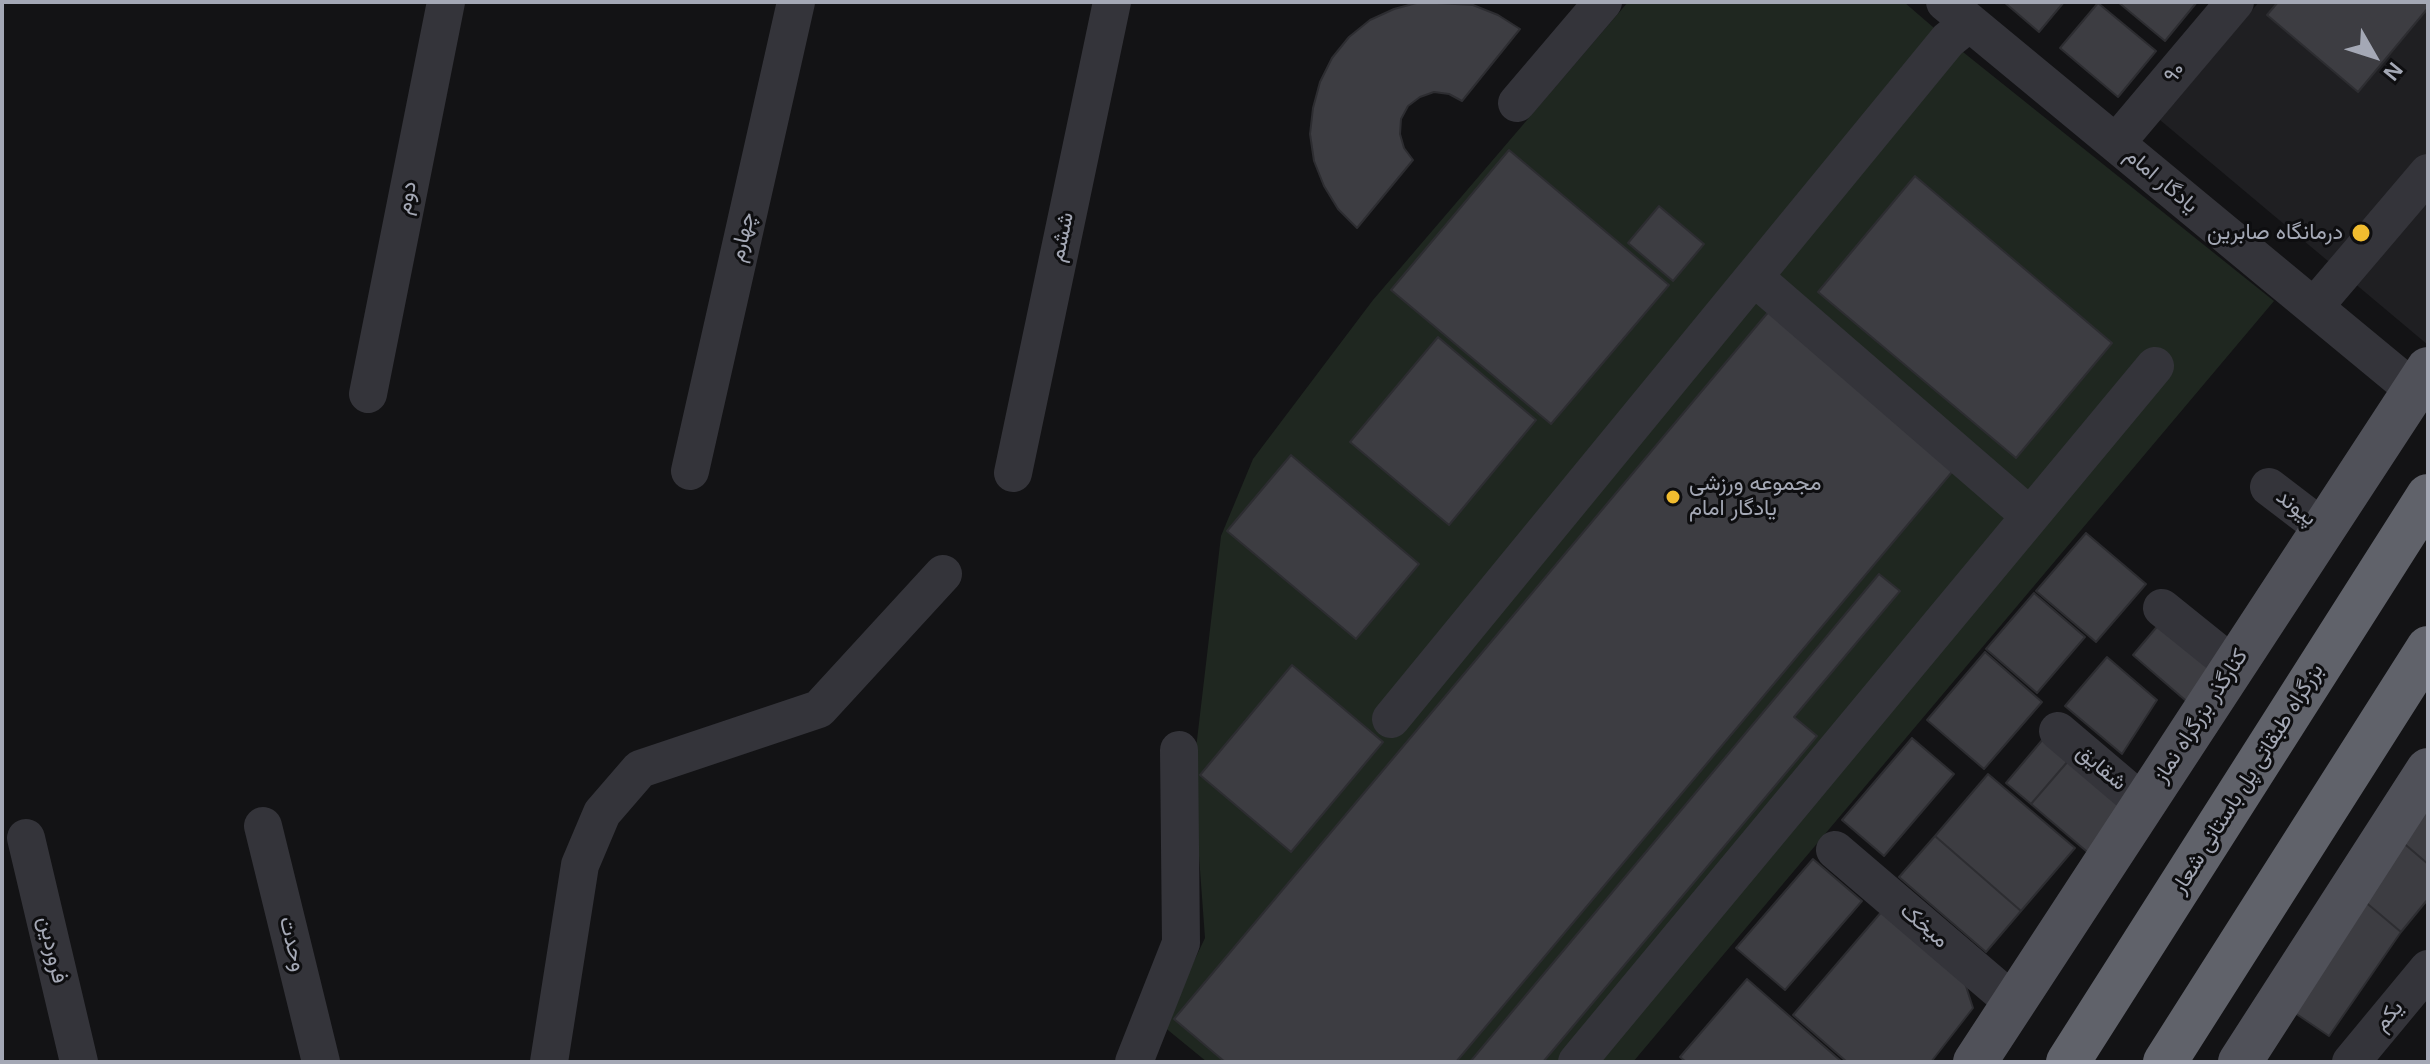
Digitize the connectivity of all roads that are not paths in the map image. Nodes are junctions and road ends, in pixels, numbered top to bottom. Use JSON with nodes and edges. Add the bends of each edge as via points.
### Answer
{"nodes":[{"id":1,"x":446,"y":2,"type":"edge"},
{"id":2,"x":796,"y":2,"type":"edge"},
{"id":3,"x":1112,"y":2,"type":"edge"},
{"id":4,"x":1603,"y":2,"type":"edge"},
{"id":5,"x":2235,"y":2,"type":"edge"},
{"id":6,"x":1957,"y":12,"type":"edge"},
{"id":7,"x":1517,"y":103,"type":"dead end"},
{"id":8,"x":2116,"y":143,"type":"junction"},
{"id":9,"x":2428,"y":173,"type":"edge"},
{"id":10,"x":1754,"y":277,"type":"junction"},
{"id":11,"x":2314,"y":307,"type":"junction"},
{"id":12,"x":2155,"y":366,"type":"dead end"},
{"id":13,"x":2421,"y":380,"type":"edge"},
{"id":14,"x":368,"y":394,"type":"dead end"},
{"id":15,"x":690,"y":471,"type":"dead end"},
{"id":16,"x":1013,"y":473,"type":"dead end"},
{"id":17,"x":2269,"y":487,"type":"dead end"},
{"id":18,"x":2428,"y":496,"type":"edge"},
{"id":19,"x":2030,"y":516,"type":"junction"},
{"id":20,"x":2324,"y":529,"type":"junction"},
{"id":21,"x":943,"y":574,"type":"dead end"},
{"id":22,"x":2162,"y":608,"type":"dead end"},
{"id":23,"x":2428,"y":648,"type":"edge"},
{"id":24,"x":2234,"y":666,"type":"junction"},
{"id":25,"x":1391,"y":719,"type":"dead end"},
{"id":26,"x":2058,"y":731,"type":"dead end"},
{"id":27,"x":1179,"y":750,"type":"dead end"},
{"id":28,"x":2428,"y":770,"type":"edge"},
{"id":29,"x":2144,"y":804,"type":"junction"},
{"id":30,"x":263,"y":826,"type":"dead end"},
{"id":31,"x":26,"y":838,"type":"dead end"},
{"id":32,"x":1835,"y":850,"type":"dead end"},
{"id":33,"x":2428,"y":969,"type":"edge"},
{"id":34,"x":2014,"y":1003,"type":"junction"},
{"id":35,"x":79,"y":1062,"type":"edge"},
{"id":36,"x":321,"y":1062,"type":"edge"},
{"id":37,"x":549,"y":1062,"type":"edge"},
{"id":38,"x":1134,"y":1062,"type":"edge"},
{"id":39,"x":1577,"y":1062,"type":"edge"},
{"id":40,"x":1975,"y":1062,"type":"edge"},
{"id":41,"x":2068,"y":1062,"type":"edge"},
{"id":42,"x":2165,"y":1062,"type":"edge"},
{"id":43,"x":2240,"y":1062,"type":"edge"},
{"id":44,"x":2351,"y":1062,"type":"edge"}],
"edges":[{"from":1,"to":14,"type":"street","name":"دوم"},
{"from":2,"to":15,"type":"street","name":"چهارم"},
{"from":3,"to":16,"type":"street","name":"ششم"},
{"from":4,"to":7,"type":"street"},
{"from":5,"to":8,"type":"street","name":"۹۰"},
{"from":6,"to":8,"type":"street","name":"یادگار امام"},
{"from":6,"to":10,"type":"street","via":[[1948,40]]},
{"from":8,"to":11,"type":"street","name":"یادگار امام"},
{"from":9,"to":11,"type":"street"},
{"from":10,"to":19,"type":"street"},
{"from":10,"to":25,"type":"street"},
{"from":11,"to":13,"type":"street","name":"یادگار امام"},
{"from":12,"to":19,"type":"street"},
{"from":13,"to":20,"type":"main road","name":"کنارگذر بزرگراه نماز"},
{"from":17,"to":20,"type":"street","name":"پیوند"},
{"from":18,"to":41,"type":"highway","name":"بزرگراه طبقاتی پل باستانی شعار"},
{"from":19,"to":39,"type":"street"},
{"from":20,"to":24,"type":"main road","name":"کنارگذر بزرگراه نماز"},
{"from":21,"to":37,"type":"street","via":[[819,709],[640,769],[602,813],[580,865]]},
{"from":22,"to":24,"type":"street"},
{"from":23,"to":42,"type":"highway"},
{"from":24,"to":29,"type":"main road","name":"کنارگذر بزرگراه نماز"},
{"from":26,"to":29,"type":"street","name":"شقایق"},
{"from":27,"to":38,"type":"street","via":[[1181,943]]},
{"from":28,"to":43,"type":"main road"},
{"from":29,"to":34,"type":"main road","name":"کنارگذر بزرگراه نماز"},
{"from":30,"to":36,"type":"street","name":"وحدت"},
{"from":31,"to":35,"type":"street","name":"فروردین"},
{"from":32,"to":34,"type":"street","name":"میخک"},
{"from":33,"to":44,"type":"street","name":"یکم"},
{"from":34,"to":40,"type":"main road","name":"کنارگذر بزرگراه نماز"}]}
